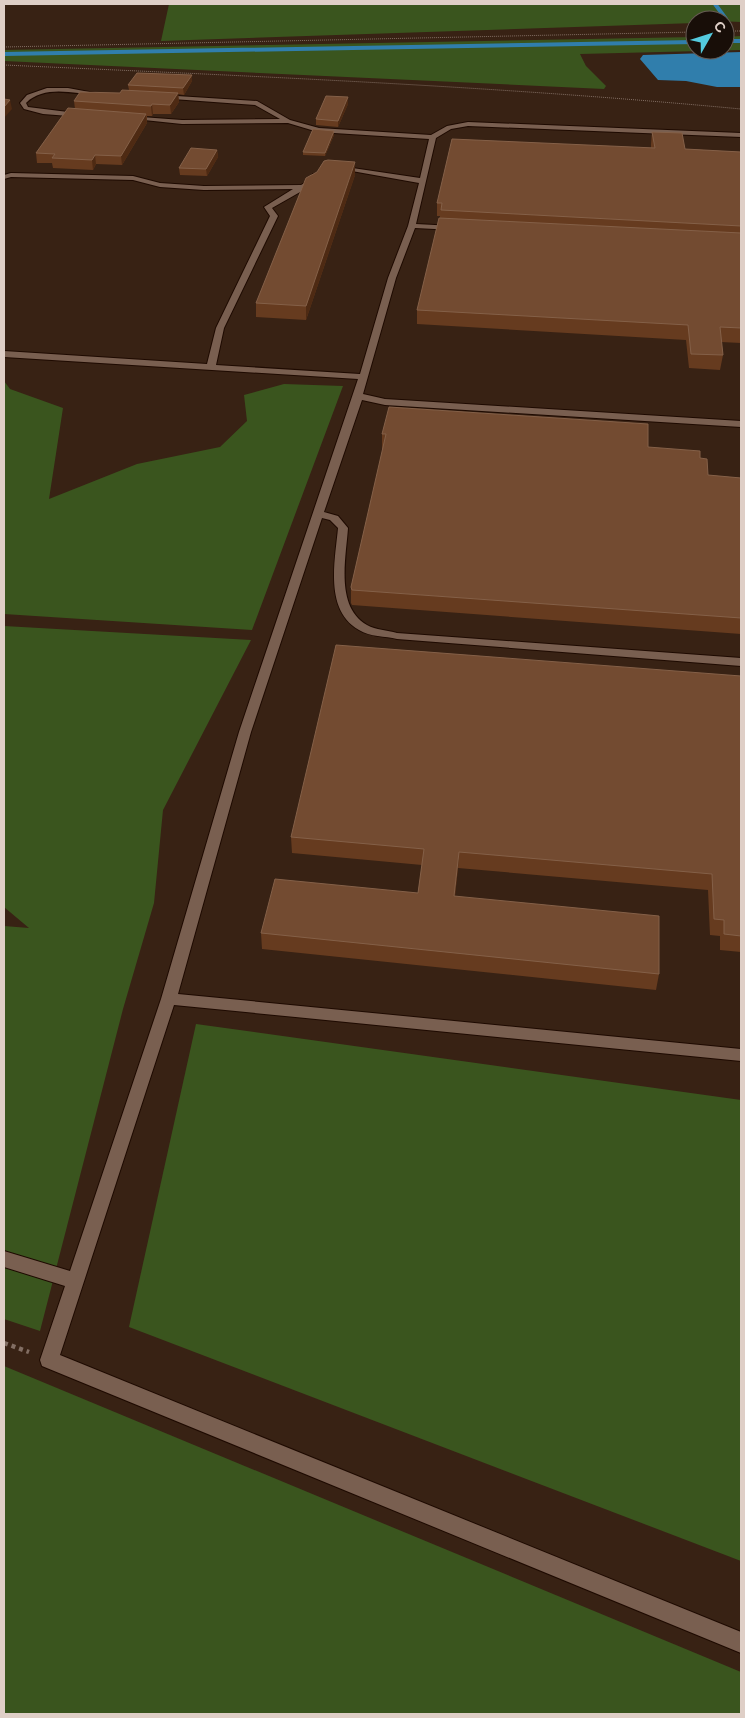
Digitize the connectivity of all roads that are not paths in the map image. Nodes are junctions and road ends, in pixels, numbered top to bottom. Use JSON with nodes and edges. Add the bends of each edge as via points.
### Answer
{"nodes":[{"id":1,"x":102,"y":94,"type":"edge"},
{"id":2,"x":151,"y":97,"type":"edge"},
{"id":3,"x":89,"y":116,"type":"edge"},
{"id":4,"x":117,"y":118,"type":"edge"},
{"id":5,"x":288,"y":121,"type":"junction"},
{"id":6,"x":741,"y":135,"type":"edge"},
{"id":7,"x":433,"y":137,"type":"junction"},
{"id":8,"x":332,"y":167,"type":"edge"},
{"id":9,"x":320,"y":170,"type":"edge"},
{"id":10,"x":4,"y":177,"type":"edge"},
{"id":11,"x":423,"y":181,"type":"junction"},
{"id":12,"x":304,"y":187,"type":"junction"},
{"id":13,"x":412,"y":226,"type":"junction"},
{"id":14,"x":462,"y":228,"type":"edge"},
{"id":15,"x":4,"y":354,"type":"edge"},
{"id":16,"x":211,"y":366,"type":"junction"},
{"id":17,"x":363,"y":377,"type":"junction"},
{"id":18,"x":358,"y":396,"type":"junction"},
{"id":19,"x":741,"y":424,"type":"edge"},
{"id":20,"x":318,"y":514,"type":"junction"},
{"id":21,"x":741,"y":662,"type":"edge"},
{"id":22,"x":169,"y":999,"type":"junction"},
{"id":23,"x":741,"y":1055,"type":"edge"},
{"id":24,"x":4,"y":1259,"type":"edge"},
{"id":25,"x":76,"y":1281,"type":"junction"},
{"id":26,"x":741,"y":1642,"type":"edge"}],
"edges":[{"from":1,"to":3,"type":"lane","via":[[40,91],[28,96],[23,103],[26,108],[43,112]]},
{"from":2,"to":5,"type":"lane","via":[[257,103]]},
{"from":4,"to":5,"type":"lane","via":[[182,122]]},
{"from":5,"to":7,"type":"lane","via":[[318,130]]},
{"from":6,"to":7,"type":"lane","via":[[468,124],[447,128]]},
{"from":7,"to":11,"type":"lane"},
{"from":8,"to":11,"type":"lane"},
{"from":9,"to":12,"type":"lane"},
{"from":10,"to":12,"type":"lane","via":[[11,174],[132,178],[160,185],[204,188]]},
{"from":11,"to":13,"type":"lane"},
{"from":12,"to":16,"type":"lane","via":[[268,207],[274,216],[220,328]]},
{"from":13,"to":14,"type":"lane"},
{"from":13,"to":17,"type":"lane","via":[[392,278]]},
{"from":15,"to":16,"type":"lane"},
{"from":16,"to":17,"type":"lane"},
{"from":17,"to":18,"type":"lane"},
{"from":18,"to":19,"type":"lane","via":[[385,402]]},
{"from":18,"to":20,"type":"lane"},
{"from":20,"to":21,"type":"lane","via":[[334,518],[343,528],[341,599],[348,615],[363,628],[397,636]]},
{"from":20,"to":22,"type":"lane","via":[[245,732]]},
{"from":22,"to":23,"type":"lane"},
{"from":22,"to":25,"type":"lane"},
{"from":24,"to":25,"type":"lane"},
{"from":25,"to":26,"type":"lane","via":[[49,1360]]}]}
